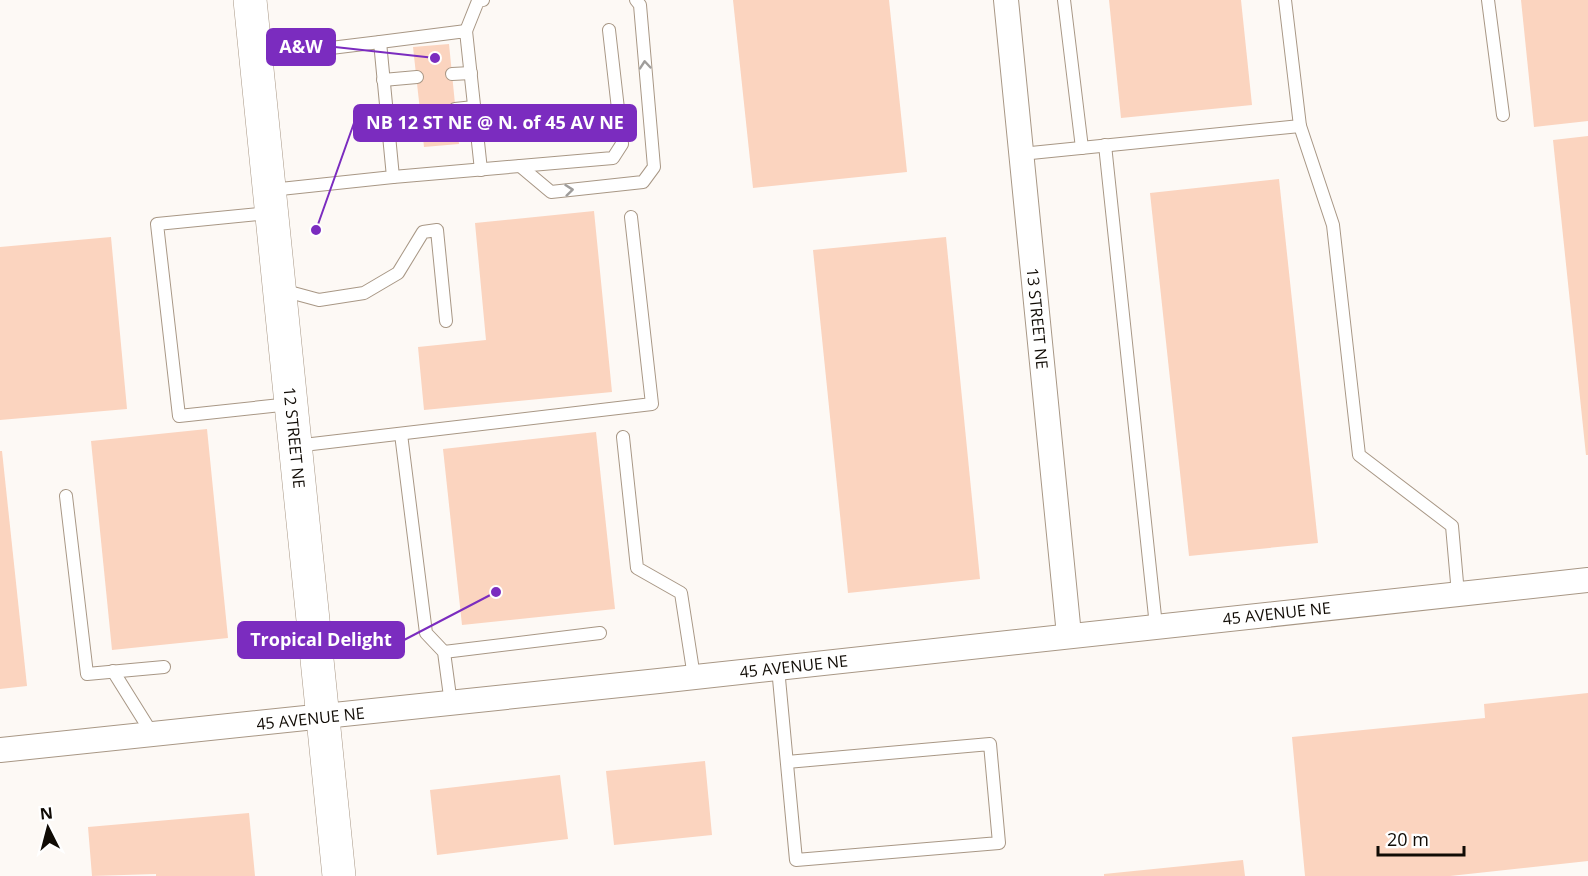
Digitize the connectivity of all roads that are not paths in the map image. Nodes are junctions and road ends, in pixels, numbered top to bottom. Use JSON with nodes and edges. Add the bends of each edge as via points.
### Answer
{"nodes":[{"id":1,"x":250,"y":0,"type":"edge"},
{"id":2,"x":483,"y":0,"type":"edge"},
{"id":3,"x":636,"y":0,"type":"edge"},
{"id":4,"x":1006,"y":0,"type":"edge"},
{"id":5,"x":1064,"y":0,"type":"edge"},
{"id":6,"x":1285,"y":0,"type":"edge"},
{"id":7,"x":1488,"y":0,"type":"edge"},
{"id":8,"x":609,"y":30,"type":"dead end"},
{"id":9,"x":466,"y":31,"type":"junction"},
{"id":10,"x":380,"y":42,"type":"junction"},
{"id":11,"x":255,"y":57,"type":"junction"},
{"id":12,"x":471,"y":73,"type":"junction"},
{"id":13,"x":452,"y":74,"type":"dead end"},
{"id":14,"x":417,"y":77,"type":"dead end"},
{"id":15,"x":383,"y":80,"type":"junction"},
{"id":16,"x":474,"y":107,"type":"junction"},
{"id":17,"x":455,"y":109,"type":"dead end"},
{"id":18,"x":420,"y":112,"type":"dead end"},
{"id":19,"x":1503,"y":115,"type":"dead end"},
{"id":20,"x":387,"y":116,"type":"junction"},
{"id":21,"x":1300,"y":126,"type":"junction"},
{"id":22,"x":1105,"y":145,"type":"junction"},
{"id":23,"x":1082,"y":148,"type":"junction"},
{"id":24,"x":1021,"y":154,"type":"junction"},
{"id":25,"x":520,"y":166,"type":"junction"},
{"id":26,"x":481,"y":170,"type":"junction"},
{"id":27,"x":393,"y":177,"type":"junction"},
{"id":28,"x":270,"y":201,"type":"junction"},
{"id":29,"x":630,"y":217,"type":"dead end"},
{"id":30,"x":278,"y":288,"type":"junction"},
{"id":31,"x":446,"y":321,"type":"dead end"},
{"id":32,"x":290,"y":404,"type":"junction"},
{"id":33,"x":401,"y":434,"type":"junction"},
{"id":34,"x":623,"y":437,"type":"dead end"},
{"id":35,"x":294,"y":446,"type":"junction"},
{"id":36,"x":66,"y":496,"type":"dead end"},
{"id":37,"x":1588,"y":580,"type":"edge"},
{"id":38,"x":1458,"y":594,"type":"junction"},
{"id":39,"x":1156,"y":626,"type":"junction"},
{"id":40,"x":600,"y":633,"type":"dead end"},
{"id":41,"x":1069,"y":635,"type":"junction"},
{"id":42,"x":444,"y":652,"type":"junction"},
{"id":43,"x":164,"y":667,"type":"dead end"},
{"id":44,"x":778,"y":668,"type":"junction"},
{"id":45,"x":113,"y":671,"type":"junction"},
{"id":46,"x":694,"y":677,"type":"junction"},
{"id":47,"x":451,"y":704,"type":"junction"},
{"id":48,"x":322,"y":719,"type":"junction"},
{"id":49,"x":153,"y":735,"type":"junction"},
{"id":50,"x":0,"y":750,"type":"edge"},
{"id":51,"x":787,"y":762,"type":"junction"},
{"id":52,"x":339,"y":876,"type":"edge"}],
"edges":[{"from":1,"to":11,"type":"street","name":"12 STREET NE"},
{"from":2,"to":9,"type":"lane","via":[[478,0]]},
{"from":25,"to":3,"type":"lane","one_way":true,"via":[[551,192],[644,182],[654,167],[640,4]]},
{"from":4,"to":24,"type":"street","name":"13 STREET NE"},
{"from":5,"to":23,"type":"lane"},
{"from":6,"to":21,"type":"lane"},
{"from":7,"to":19,"type":"lane"},
{"from":8,"to":25,"type":"lane","via":[[622,144],[613,158]]},
{"from":9,"to":10,"type":"lane"},
{"from":9,"to":12,"type":"lane"},
{"from":10,"to":11,"type":"lane"},
{"from":10,"to":15,"type":"lane"},
{"from":11,"to":28,"type":"street","name":"12 STREET NE"},
{"from":12,"to":13,"type":"lane"},
{"from":12,"to":16,"type":"lane"},
{"from":14,"to":15,"type":"lane"},
{"from":15,"to":20,"type":"lane"},
{"from":16,"to":17,"type":"lane"},
{"from":16,"to":26,"type":"lane"},
{"from":18,"to":20,"type":"lane"},
{"from":20,"to":27,"type":"lane"},
{"from":21,"to":22,"type":"lane"},
{"from":21,"to":38,"type":"lane","via":[[1333,225],[1359,455],[1452,526]]},
{"from":22,"to":23,"type":"lane"},
{"from":22,"to":39,"type":"lane"},
{"from":23,"to":24,"type":"lane"},
{"from":24,"to":41,"type":"street","name":"13 STREET NE"},
{"from":25,"to":26,"type":"lane"},
{"from":26,"to":27,"type":"lane"},
{"from":27,"to":28,"type":"lane"},
{"from":28,"to":30,"type":"street","name":"12 STREET NE"},
{"from":28,"to":32,"type":"lane","via":[[157,224],[179,416]]},
{"from":29,"to":33,"type":"lane","via":[[652,404]]},
{"from":30,"to":31,"type":"lane","via":[[319,300],[364,293],[398,273],[423,232],[437,230]]},
{"from":30,"to":32,"type":"street","name":"12 STREET NE"},
{"from":32,"to":35,"type":"street","name":"12 STREET NE"},
{"from":33,"to":35,"type":"lane"},
{"from":33,"to":42,"type":"lane","via":[[426,633]]},
{"from":34,"to":46,"type":"lane","via":[[637,568],[681,593]]},
{"from":35,"to":48,"type":"street","name":"12 STREET NE"},
{"from":36,"to":45,"type":"lane","via":[[87,674]]},
{"from":37,"to":38,"type":"street","name":"45 AVENUE NE"},
{"from":38,"to":39,"type":"street","name":"45 AVENUE NE"},
{"from":39,"to":41,"type":"street","name":"45 AVENUE NE"},
{"from":40,"to":42,"type":"lane"},
{"from":41,"to":44,"type":"street","name":"45 AVENUE NE"},
{"from":42,"to":47,"type":"lane"},
{"from":43,"to":45,"type":"lane"},
{"from":44,"to":46,"type":"street","name":"45 AVENUE NE"},
{"from":44,"to":51,"type":"lane"},
{"from":45,"to":49,"type":"lane"},
{"from":46,"to":47,"type":"street","name":"45 AVENUE NE"},
{"from":47,"to":48,"type":"street","name":"45 AVENUE NE"},
{"from":48,"to":49,"type":"street","name":"45 AVENUE NE"},
{"from":48,"to":52,"type":"street","name":"12 STREET NE"},
{"from":49,"to":50,"type":"street","name":"45 AVENUE NE"},
{"from":51,"to":51,"type":"lane","via":[[796,860],[999,843],[990,744]]}]}
